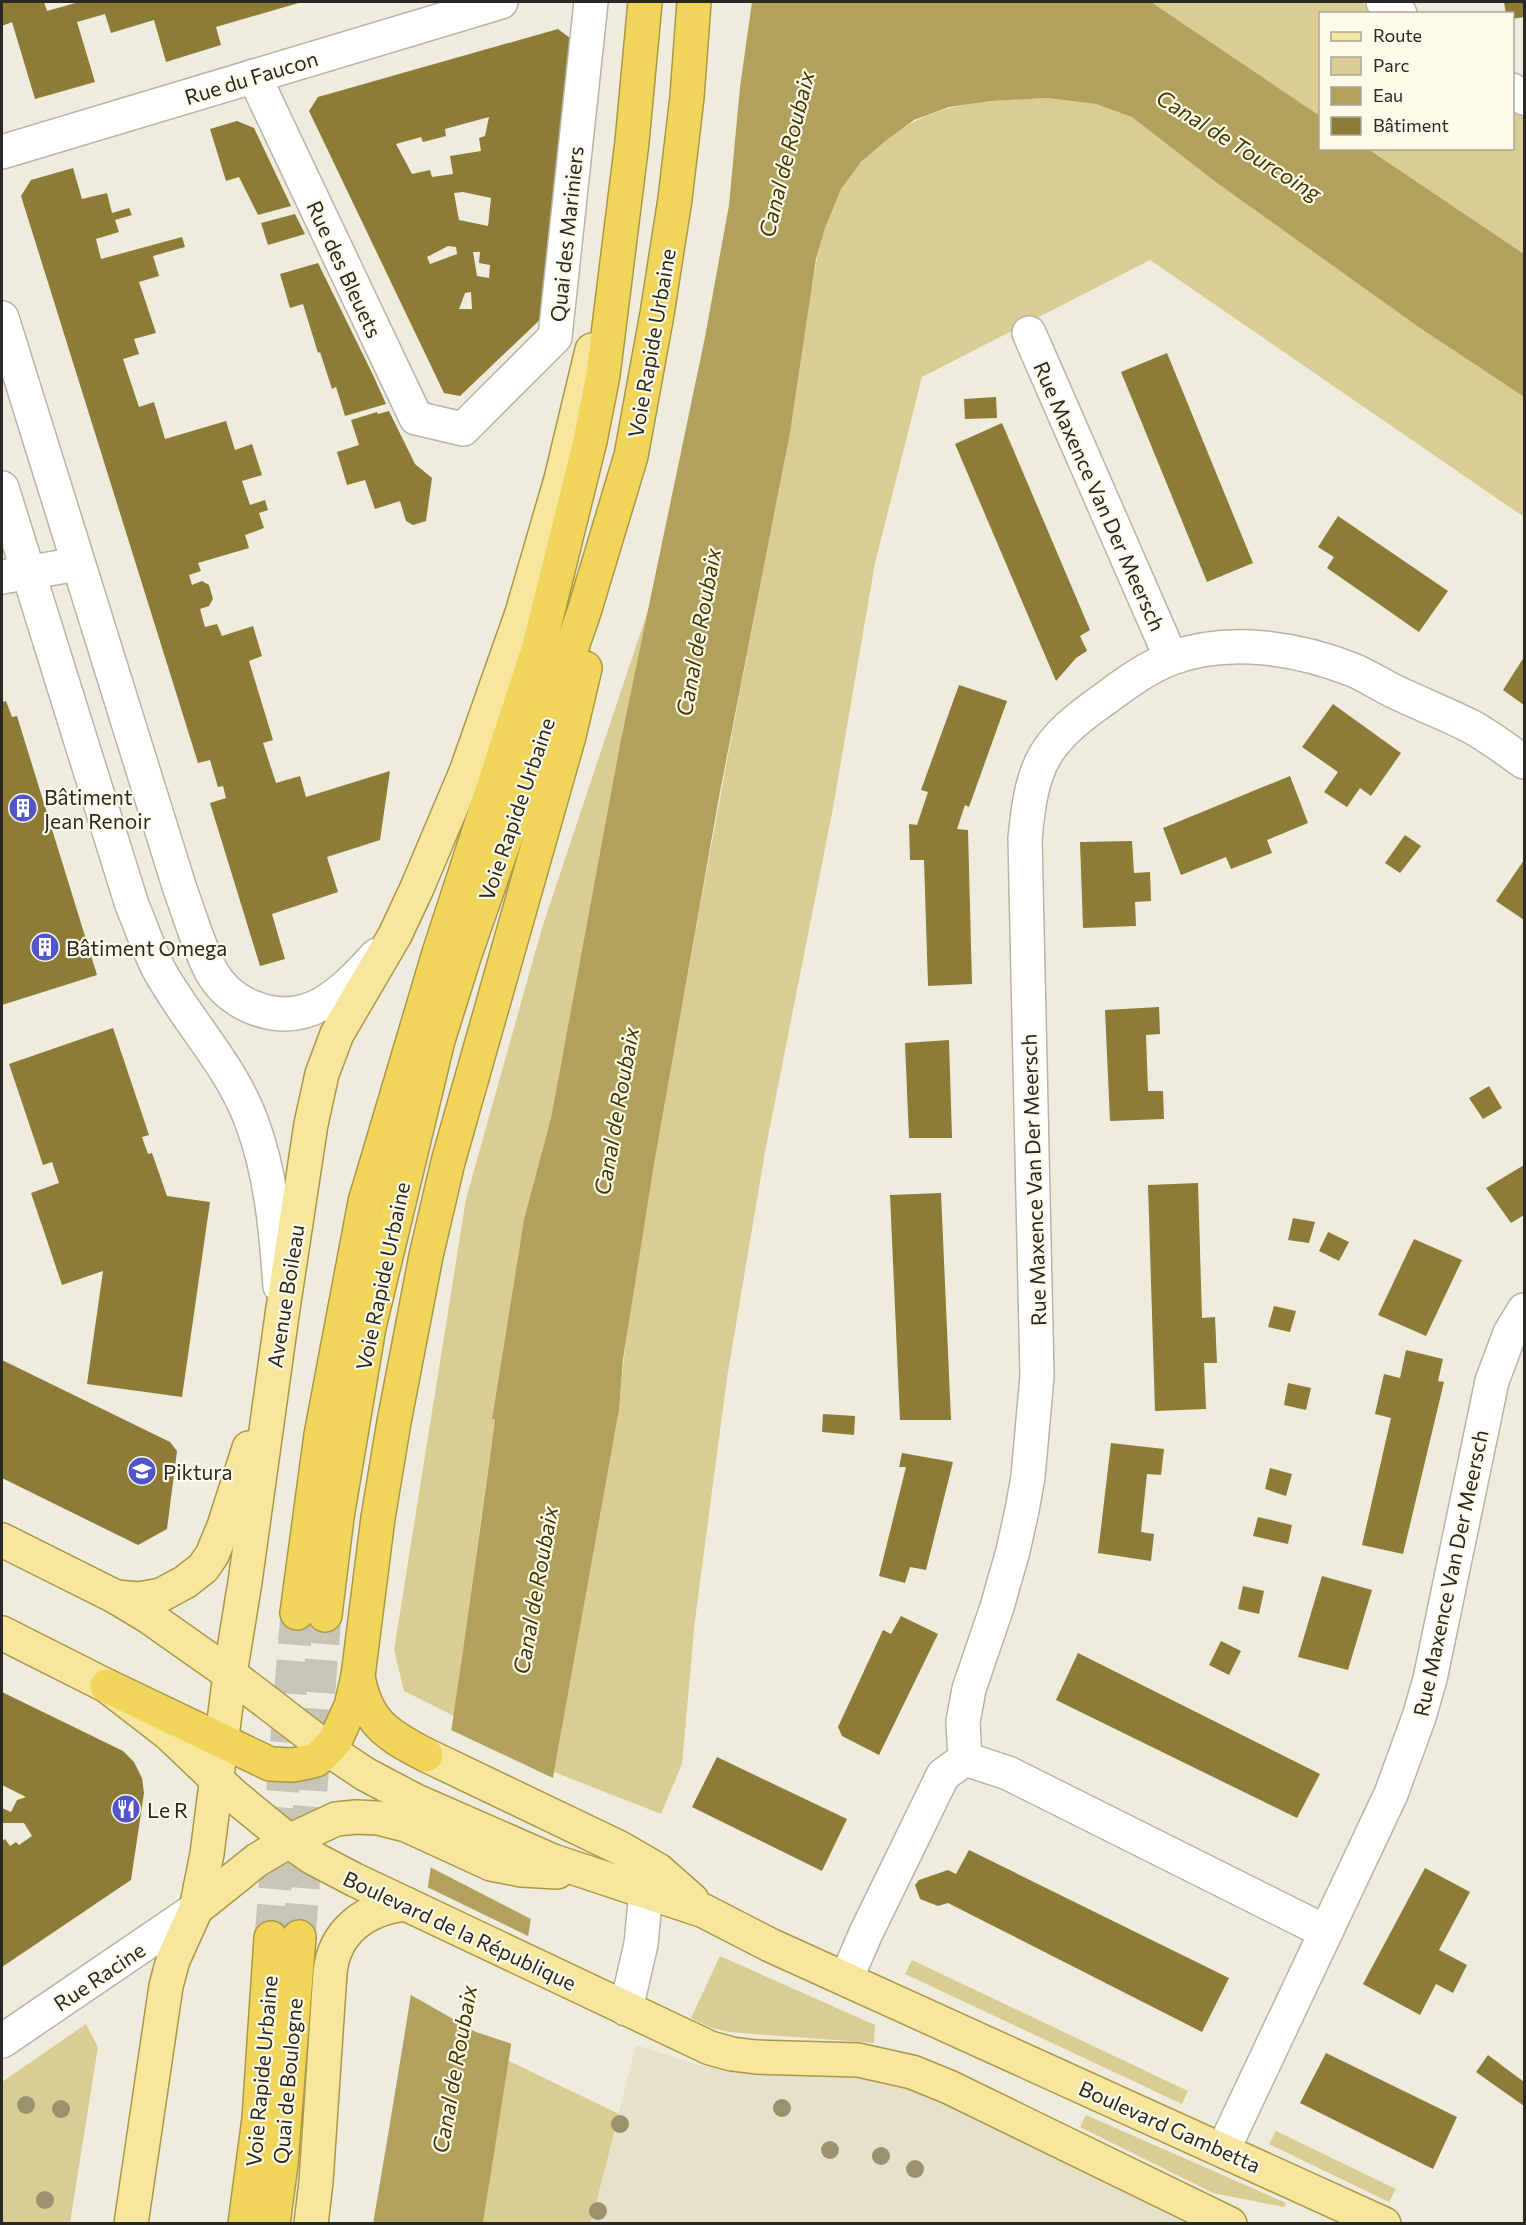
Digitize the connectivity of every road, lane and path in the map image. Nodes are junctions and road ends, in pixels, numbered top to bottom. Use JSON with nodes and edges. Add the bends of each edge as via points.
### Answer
{"nodes":[{"id":1,"x":501,"y":2,"type":"edge"},
{"id":2,"x":591,"y":2,"type":"edge"},
{"id":3,"x":645,"y":2,"type":"edge"},
{"id":4,"x":694,"y":2,"type":"edge"},
{"id":5,"x":1383,"y":2,"type":"edge"},
{"id":6,"x":1397,"y":12,"type":"edge"},
{"id":7,"x":415,"y":14,"type":"edge"},
{"id":8,"x":254,"y":76,"type":"junction"},
{"id":9,"x":632,"y":142,"type":"junction"},
{"id":10,"x":2,"y":152,"type":"edge"},
{"id":11,"x":2,"y":318,"type":"edge"},
{"id":12,"x":1029,"y":333,"type":"dead end"},
{"id":13,"x":463,"y":429,"type":"joint"},
{"id":14,"x":632,"y":456,"type":"junction"},
{"id":15,"x":2,"y":488,"type":"edge"},
{"id":16,"x":78,"y":564,"type":"junction"},
{"id":17,"x":15,"y":575,"type":"edge"},
{"id":18,"x":1171,"y":658,"type":"junction"},
{"id":19,"x":1524,"y":762,"type":"edge"},
{"id":20,"x":395,"y":935,"type":"junction"},
{"id":21,"x":204,"y":956,"type":"junction"},
{"id":22,"x":158,"y":967,"type":"junction"},
{"id":23,"x":1524,"y":1311,"type":"edge"},
{"id":24,"x":282,"y":1315,"type":"junction"},
{"id":25,"x":274,"y":1363,"type":"junction"},
{"id":26,"x":2,"y":1540,"type":"edge"},
{"id":27,"x":116,"y":1597,"type":"junction"},
{"id":28,"x":2,"y":1633,"type":"edge"},
{"id":29,"x":230,"y":1674,"type":"junction"},
{"id":30,"x":358,"y":1676,"type":"junction"},
{"id":31,"x":108,"y":1686,"type":"junction"},
{"id":32,"x":221,"y":1742,"type":"junction"},
{"id":33,"x":329,"y":1750,"type":"junction"},
{"id":34,"x":426,"y":1755,"type":"joint"},
{"id":35,"x":965,"y":1759,"type":"junction"},
{"id":36,"x":216,"y":1779,"type":"junction"},
{"id":37,"x":410,"y":1813,"type":"junction"},
{"id":38,"x":289,"y":1841,"type":"junction"},
{"id":39,"x":646,"y":1891,"type":"junction"},
{"id":40,"x":406,"y":1904,"type":"junction"},
{"id":41,"x":196,"y":1909,"type":"junction"},
{"id":42,"x":704,"y":1911,"type":"junction"},
{"id":43,"x":1326,"y":1932,"type":"junction"},
{"id":44,"x":285,"y":1938,"type":"tunnel mouth"},
{"id":45,"x":846,"y":1979,"type":"junction"},
{"id":46,"x":626,"y":2008,"type":"junction"},
{"id":47,"x":2,"y":2041,"type":"edge"},
{"id":48,"x":1223,"y":2150,"type":"junction"},
{"id":49,"x":256,"y":2217,"type":"edge"},
{"id":50,"x":131,"y":2223,"type":"edge"},
{"id":51,"x":311,"y":2223,"type":"edge"},
{"id":52,"x":1230,"y":2223,"type":"edge"},
{"id":53,"x":1384,"y":2223,"type":"edge"}],
"edges":[{"from":1,"to":7,"type":"street","name":"Rue du Faucon"},
{"from":2,"to":13,"type":"street","name":"Quai des Mariniers","via":[[555,337]]},
{"from":3,"to":9,"type":"highway","name":"Voie Rapide Urbaine"},
{"from":4,"to":14,"type":"highway","name":"Voie Rapide Urbaine","via":[[675,199]]},
{"from":5,"to":6,"type":"street"},
{"from":7,"to":8,"type":"street","name":"Rue du Faucon"},
{"from":8,"to":10,"type":"street","name":"Rue du Faucon"},
{"from":8,"to":13,"type":"street","name":"Rue des Bleuets","via":[[416,418]]},
{"from":9,"to":14,"type":"highway","name":"Voie Rapide Urbaine","via":[[603,375],[539,647],[439,953],[365,1202],[321,1435],[311,1614],[339,1505],[369,1327],[438,1040],[580,624]]},
{"from":9,"to":20,"type":"main road","name":"Avenue Boileau","via":[[588,373],[525,603],[439,840]]},
{"from":11,"to":16,"type":"street"},
{"from":12,"to":18,"type":"street","name":"Rue Maxence Van Der Meersch"},
{"from":14,"to":30,"type":"highway","via":[[568,736],[448,1162],[426,1256],[378,1518]]},
{"from":15,"to":17,"type":"street"},
{"from":16,"to":17,"type":"street"},
{"from":16,"to":21,"type":"street"},
{"from":17,"to":22,"type":"street","via":[[132,905]]},
{"from":18,"to":19,"type":"street","name":"Rue Maxence Van Der Meersch","via":[[1226,647],[1258,648],[1326,660],[1470,727]]},
{"from":18,"to":35,"type":"street","name":"Rue Maxence Van Der Meersch","via":[[1134,678],[1069,726],[1038,766],[1030,796],[1025,839],[1037,1376],[1022,1510],[997,1607],[969,1689],[963,1722]]},
{"from":20,"to":21,"type":"street","via":[[330,999],[289,1016],[243,1004],[225,990]]},
{"from":20,"to":24,"type":"main road","name":"Avenue Boileau","via":[[337,1034],[322,1074]]},
{"from":21,"to":22,"type":"street"},
{"from":22,"to":24,"type":"street","via":[[230,1077],[251,1119],[270,1195]]},
{"from":23,"to":43,"type":"street","name":"Rue Maxence Van Der Meersch","via":[[1510,1333],[1488,1396],[1419,1717],[1390,1794]]},
{"from":24,"to":25,"type":"main road","name":"Avenue Boileau"},
{"from":25,"to":27,"type":"main road","via":[[212,1555],[185,1582],[161,1594],[139,1599]]},
{"from":25,"to":29,"type":"main road","name":"Avenue Boileau"},
{"from":26,"to":27,"type":"main road"},
{"from":27,"to":29,"type":"main road"},
{"from":28,"to":31,"type":"main road","name":"Boulevard de la République"},
{"from":29,"to":32,"type":"main road","name":"Avenue Boileau"},
{"from":29,"to":33,"type":"main road"},
{"from":30,"to":33,"type":"highway","via":[[351,1706]]},
{"from":30,"to":34,"type":"highway","via":[[366,1707],[379,1725]]},
{"from":31,"to":32,"type":"highway"},
{"from":31,"to":36,"type":"main road","name":"Boulevard de la République","via":[[170,1734]]},
{"from":32,"to":33,"type":"highway","via":[[279,1766],[316,1760]]},
{"from":32,"to":36,"type":"main road","name":"Avenue Boileau"},
{"from":33,"to":37,"type":"main road","via":[[365,1774]]},
{"from":34,"to":42,"type":"main road","via":[[601,1838],[658,1870]]},
{"from":35,"to":43,"type":"street","via":[[1008,1773]]},
{"from":35,"to":45,"type":"street","via":[[943,1775]]},
{"from":36,"to":38,"type":"main road","name":"Boulevard de la République"},
{"from":36,"to":41,"type":"main road","name":"Avenue Boileau"},
{"from":37,"to":38,"type":"main road","via":[[336,1820]]},
{"from":37,"to":39,"type":"main road","via":[[477,1859],[506,1868],[591,1872]]},
{"from":38,"to":40,"type":"main road","name":"Boulevard de la République","via":[[313,1858]]},
{"from":38,"to":41,"type":"main road","via":[[257,1860]]},
{"from":39,"to":42,"type":"main road"},
{"from":39,"to":46,"type":"street","via":[[640,1951]]},
{"from":40,"to":46,"type":"main road","name":"Boulevard de la République"},
{"from":40,"to":51,"type":"main road","via":[[361,1918],[342,1936],[334,1952]]},
{"from":41,"to":47,"type":"street","name":"Rue Racine"},
{"from":41,"to":50,"type":"main road","via":[[166,1986]]},
{"from":42,"to":45,"type":"main road"},
{"from":43,"to":48,"type":"street","name":"Rue Maxence Van Der Meersch"},
{"from":44,"to":49,"type":"highway","name":"Voie Rapide Urbaine","via":[[259,2119]]},
{"from":45,"to":48,"type":"main road","name":"Boulevard Gambetta"},
{"from":46,"to":52,"type":"main road","name":"Boulevard de la République","via":[[693,2042],[732,2054],[858,2060],[912,2072]]},
{"from":48,"to":53,"type":"main road","name":"Boulevard Gambetta"}]}
